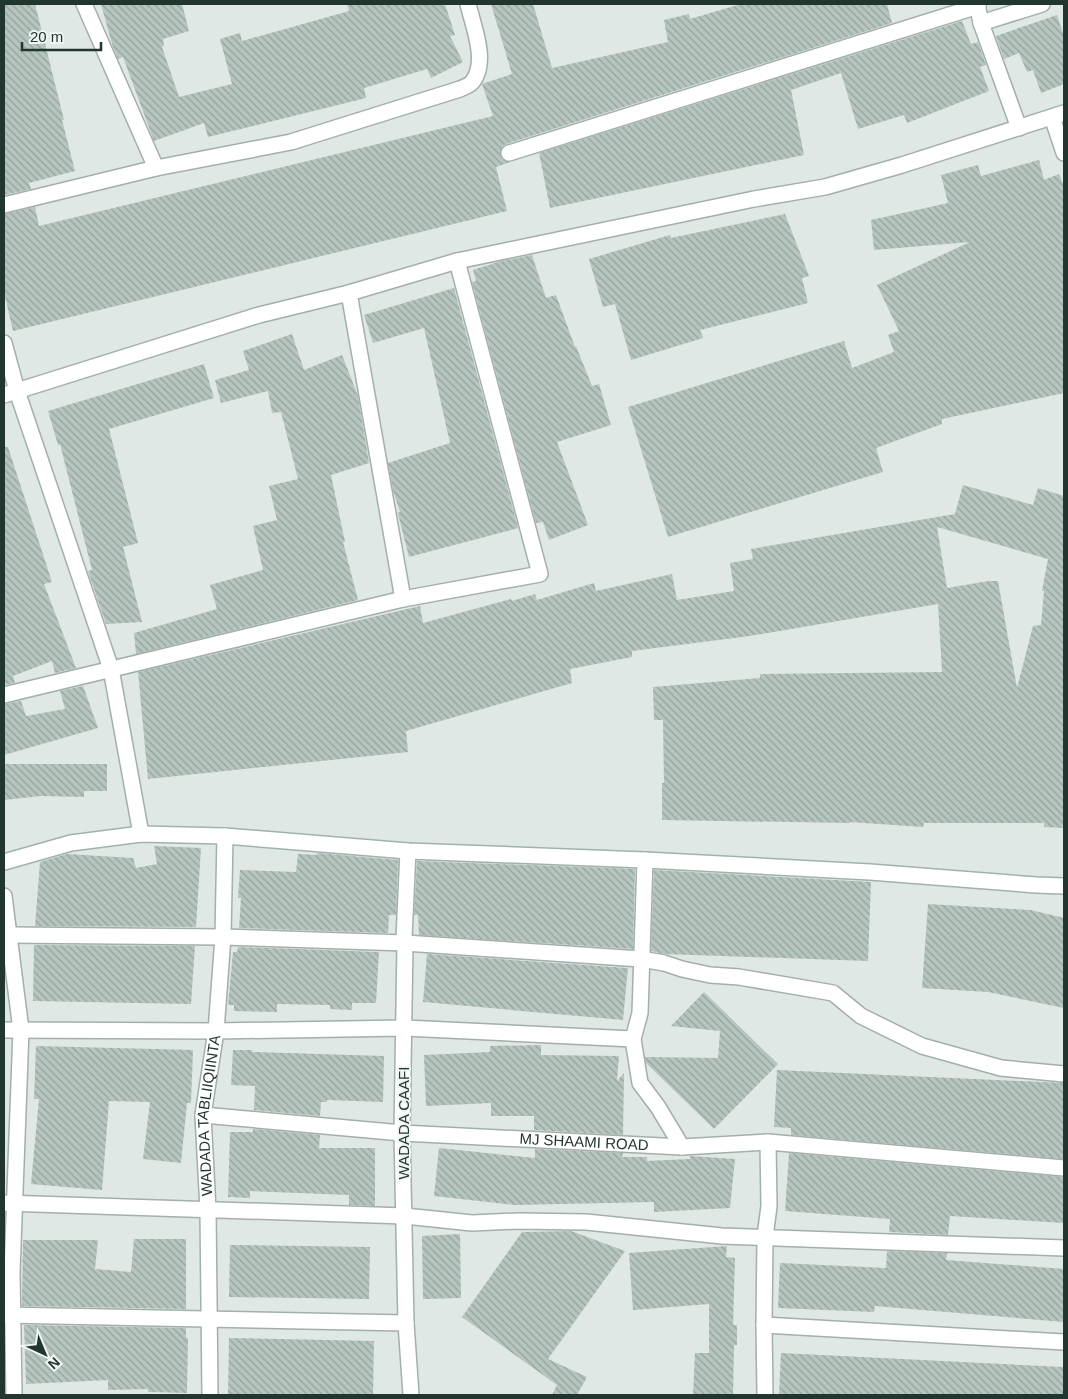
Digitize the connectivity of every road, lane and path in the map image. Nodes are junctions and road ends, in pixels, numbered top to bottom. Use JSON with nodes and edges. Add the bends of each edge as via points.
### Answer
{"nodes":[{"id":1,"x":84,"y":4,"type":"edge"},
{"id":2,"x":468,"y":4,"type":"edge"},
{"id":3,"x":1042,"y":4,"type":"edge"},
{"id":4,"x":978,"y":5,"type":"edge"},
{"id":5,"x":981,"y":23,"type":"junction"},
{"id":6,"x":1058,"y":115,"type":"edge"},
{"id":7,"x":1018,"y":128,"type":"junction"},
{"id":8,"x":509,"y":153,"type":"dead end"},
{"id":9,"x":1064,"y":153,"type":"edge"},
{"id":10,"x":156,"y":168,"type":"junction"},
{"id":11,"x":4,"y":205,"type":"edge"},
{"id":12,"x":457,"y":261,"type":"junction"},
{"id":13,"x":350,"y":293,"type":"junction"},
{"id":14,"x":4,"y":343,"type":"edge"},
{"id":15,"x":10,"y":393,"type":"edge"},
{"id":16,"x":403,"y":599,"type":"junction"},
{"id":17,"x":111,"y":669,"type":"junction"},
{"id":18,"x":4,"y":695,"type":"edge"},
{"id":19,"x":141,"y":834,"type":"junction"},
{"id":20,"x":224,"y":836,"type":"junction"},
{"id":21,"x":408,"y":851,"type":"junction"},
{"id":22,"x":645,"y":860,"type":"junction"},
{"id":23,"x":4,"y":862,"type":"edge"},
{"id":24,"x":1064,"y":886,"type":"edge"},
{"id":25,"x":4,"y":896,"type":"edge"},
{"id":26,"x":8,"y":935,"type":"junction"},
{"id":27,"x":223,"y":937,"type":"junction"},
{"id":28,"x":405,"y":943,"type":"junction"},
{"id":29,"x":641,"y":959,"type":"junction"},
{"id":30,"x":405,"y":1028,"type":"junction"},
{"id":31,"x":4,"y":1030,"type":"edge"},
{"id":32,"x":21,"y":1030,"type":"junction"},
{"id":33,"x":216,"y":1031,"type":"junction"},
{"id":34,"x":633,"y":1039,"type":"junction"},
{"id":35,"x":1064,"y":1074,"type":"edge"},
{"id":36,"x":203,"y":1115,"type":"junction"},
{"id":37,"x":10,"y":1116,"type":"edge"},
{"id":38,"x":402,"y":1133,"type":"junction"},
{"id":39,"x":768,"y":1142,"type":"junction"},
{"id":40,"x":682,"y":1147,"type":"junction"},
{"id":41,"x":1064,"y":1168,"type":"edge"},
{"id":42,"x":9,"y":1203,"type":"edge"},
{"id":43,"x":208,"y":1210,"type":"junction"},
{"id":44,"x":405,"y":1216,"type":"junction"},
{"id":45,"x":765,"y":1237,"type":"junction"},
{"id":46,"x":1064,"y":1248,"type":"edge"},
{"id":47,"x":8,"y":1316,"type":"edge"},
{"id":48,"x":209,"y":1320,"type":"junction"},
{"id":49,"x":406,"y":1323,"type":"junction"},
{"id":50,"x":764,"y":1325,"type":"junction"},
{"id":51,"x":1064,"y":1342,"type":"edge"},
{"id":52,"x":14,"y":1395,"type":"edge"},
{"id":53,"x":210,"y":1395,"type":"edge"},
{"id":54,"x":412,"y":1395,"type":"edge"},
{"id":55,"x":766,"y":1395,"type":"edge"}],
"edges":[{"from":1,"to":10,"type":"street"},
{"from":2,"to":10,"type":"street","via":[[480,55],[480,69],[473,83],[291,142]]},
{"from":3,"to":5,"type":"street"},
{"from":4,"to":5,"type":"street"},
{"from":4,"to":8,"type":"street"},
{"from":5,"to":7,"type":"street"},
{"from":6,"to":7,"type":"street"},
{"from":6,"to":9,"type":"street"},
{"from":7,"to":12,"type":"street","via":[[825,187]]},
{"from":10,"to":11,"type":"street"},
{"from":12,"to":13,"type":"street"},
{"from":12,"to":16,"type":"street","via":[[540,574]]},
{"from":13,"to":15,"type":"street","via":[[259,315]]},
{"from":13,"to":16,"type":"street"},
{"from":14,"to":15,"type":"street"},
{"from":15,"to":17,"type":"street"},
{"from":16,"to":17,"type":"street"},
{"from":17,"to":18,"type":"street"},
{"from":17,"to":19,"type":"street"},
{"from":19,"to":20,"type":"street"},
{"from":19,"to":23,"type":"street","via":[[71,843]]},
{"from":20,"to":21,"type":"street"},
{"from":20,"to":27,"type":"street","name":"WADADA TABLIIQIINTA"},
{"from":21,"to":22,"type":"street"},
{"from":21,"to":28,"type":"street","name":"WADADA CAAFI"},
{"from":22,"to":24,"type":"street"},
{"from":22,"to":29,"type":"street"},
{"from":25,"to":26,"type":"street"},
{"from":26,"to":27,"type":"street"},
{"from":26,"to":32,"type":"street"},
{"from":27,"to":28,"type":"street"},
{"from":27,"to":33,"type":"street","name":"WADADA TABLIIQIINTA"},
{"from":28,"to":29,"type":"street"},
{"from":28,"to":30,"type":"street","name":"WADADA CAAFI"},
{"from":29,"to":34,"type":"street","via":[[640,1013]]},
{"from":29,"to":35,"type":"street","via":[[710,975],[833,993],[861,1016],[922,1046],[1001,1068]]},
{"from":30,"to":33,"type":"street"},
{"from":30,"to":34,"type":"street"},
{"from":30,"to":38,"type":"street","name":"WADADA CAAFI"},
{"from":31,"to":32,"type":"street"},
{"from":32,"to":33,"type":"street"},
{"from":32,"to":37,"type":"street"},
{"from":33,"to":36,"type":"street","name":"WADADA TABLIIQIINTA"},
{"from":34,"to":40,"type":"street","via":[[640,1082]]},
{"from":36,"to":38,"type":"street","name":"MJ SHAAMI ROAD"},
{"from":36,"to":43,"type":"street","name":"WADADA TABLIIQIINTA"},
{"from":37,"to":42,"type":"street"},
{"from":38,"to":40,"type":"street","name":"MJ SHAAMI ROAD"},
{"from":38,"to":44,"type":"street","name":"WADADA CAAFI"},
{"from":39,"to":40,"type":"street","name":"MJ SHAAMI ROAD"},
{"from":39,"to":41,"type":"street","name":"MJ SHAAMI ROAD"},
{"from":39,"to":45,"type":"street","via":[[769,1206]]},
{"from":42,"to":43,"type":"street"},
{"from":42,"to":47,"type":"street","via":[[12,1272]]},
{"from":43,"to":44,"type":"street"},
{"from":43,"to":48,"type":"street","name":"WADADA TABLIIQIINTA"},
{"from":44,"to":45,"type":"street","via":[[472,1223],[586,1222],[722,1236]]},
{"from":44,"to":49,"type":"street","name":"WADADA CAAFI"},
{"from":45,"to":46,"type":"street"},
{"from":45,"to":50,"type":"street"},
{"from":47,"to":48,"type":"street"},
{"from":47,"to":52,"type":"street"},
{"from":48,"to":49,"type":"street"},
{"from":48,"to":53,"type":"street","name":"WADADA TABLIIQIINTA"},
{"from":49,"to":54,"type":"street","name":"WADADA CAAFI"},
{"from":50,"to":51,"type":"street"},
{"from":50,"to":55,"type":"street"}]}
